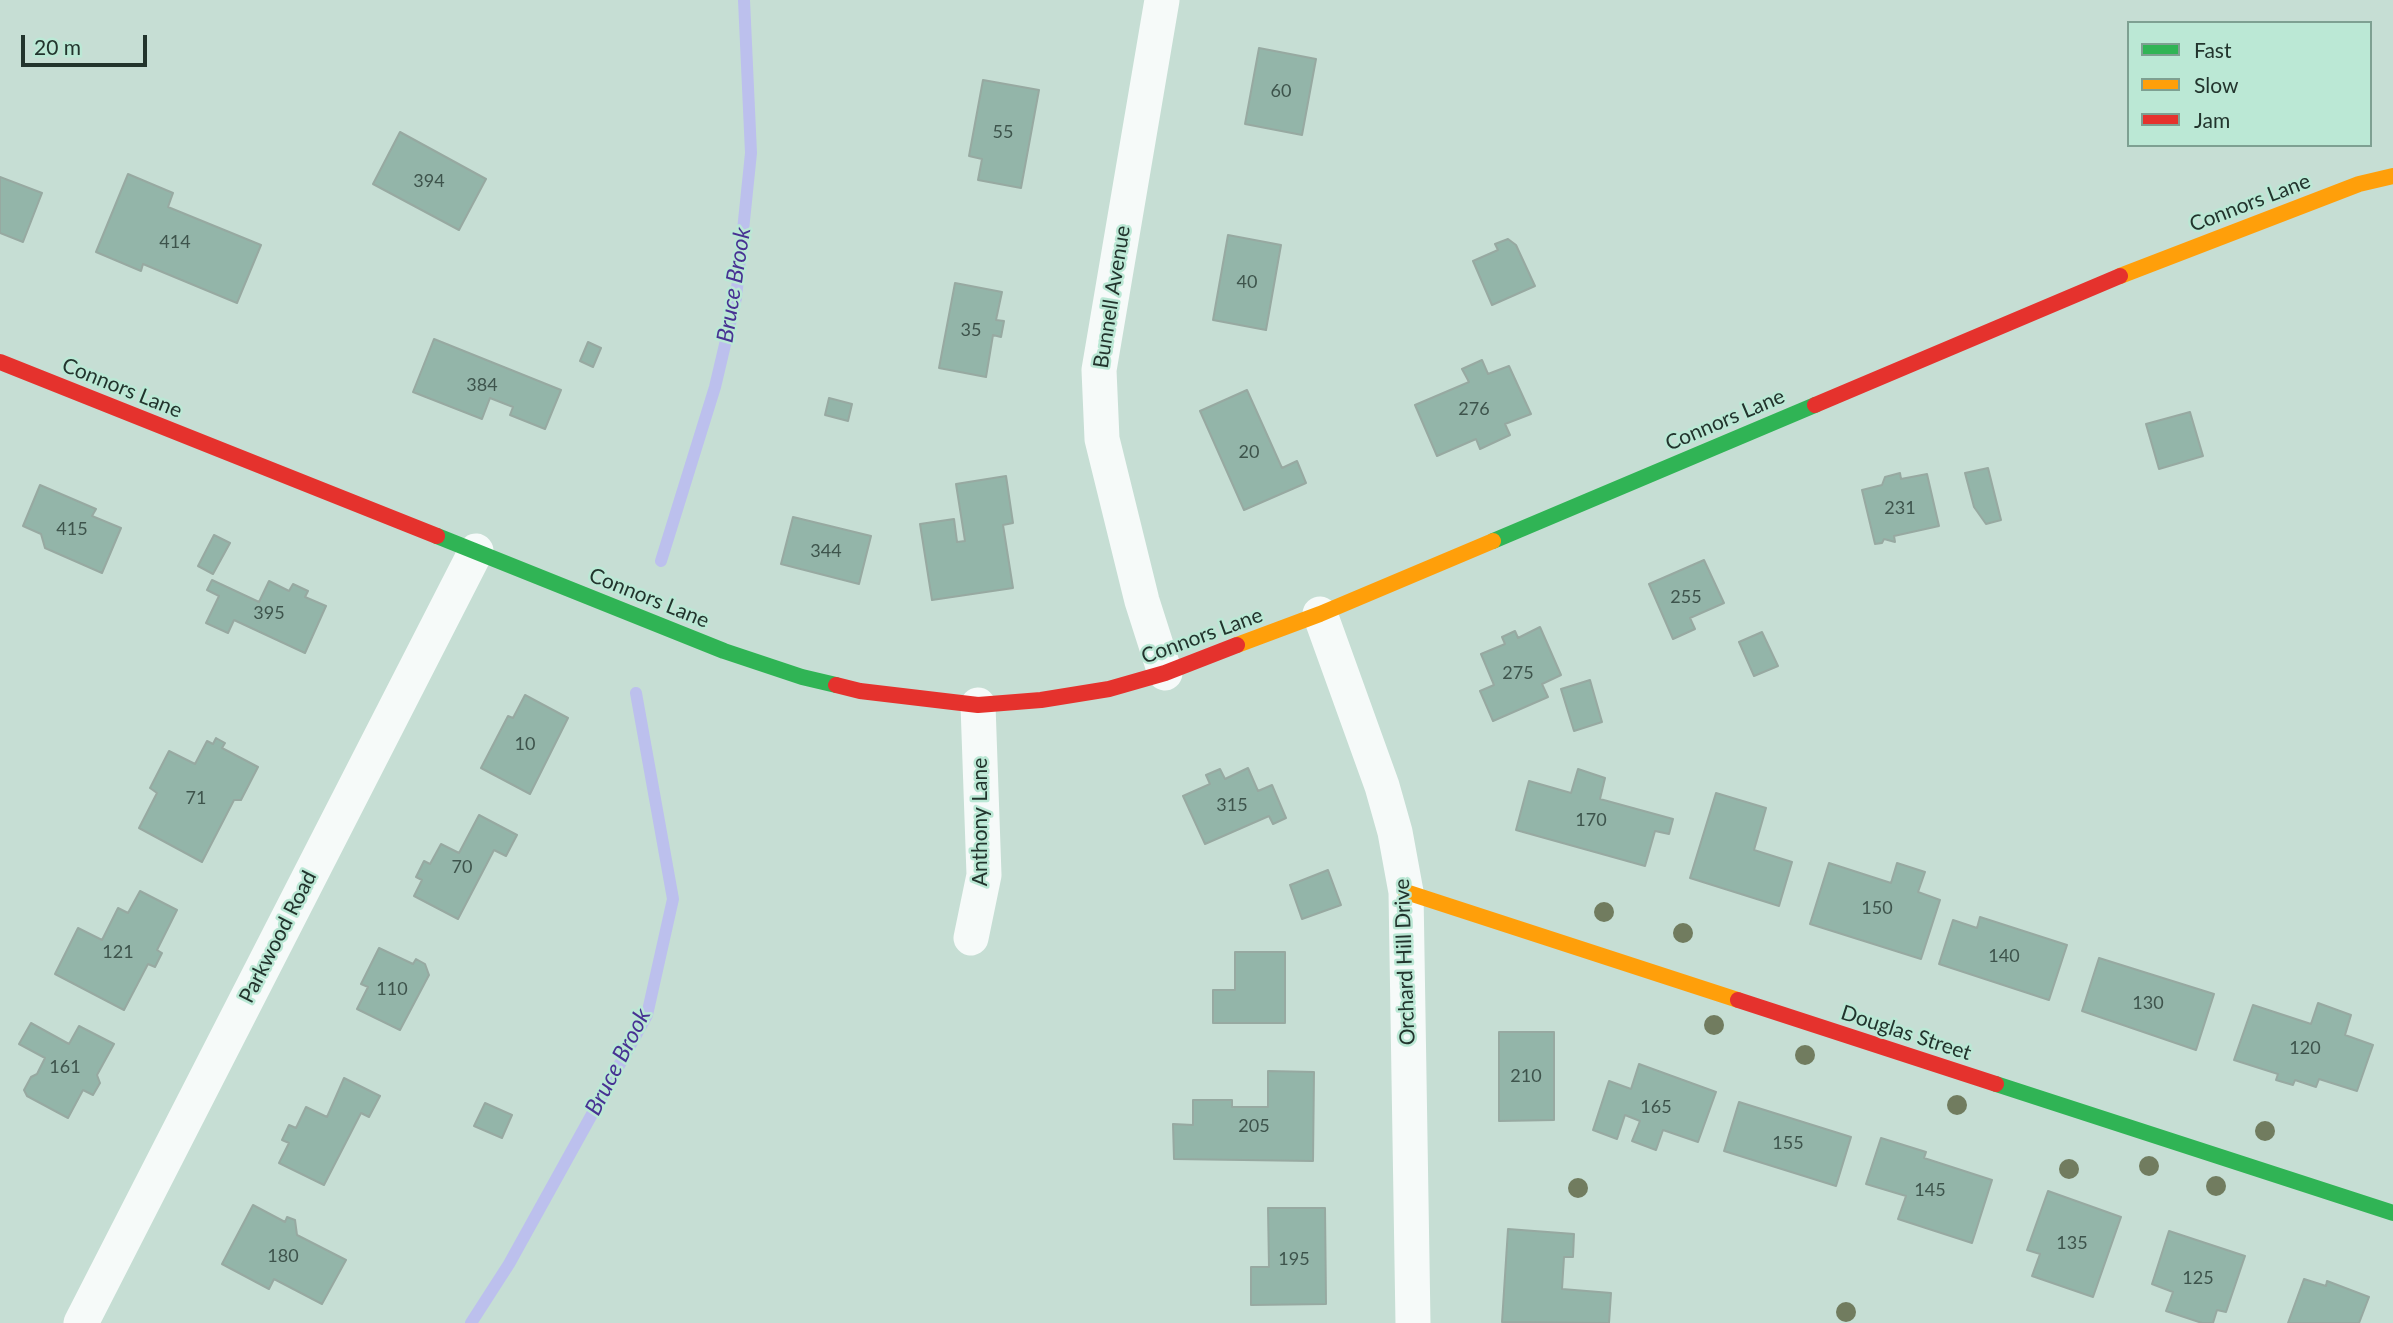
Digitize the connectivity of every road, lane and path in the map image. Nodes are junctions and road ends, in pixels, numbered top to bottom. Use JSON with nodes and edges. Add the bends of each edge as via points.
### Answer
{"nodes":[{"id":1,"x":1162,"y":0,"type":"edge"},
{"id":2,"x":2393,"y":176,"type":"edge"},
{"id":3,"x":0,"y":362,"type":"edge"},
{"id":4,"x":476,"y":551,"type":"junction"},
{"id":5,"x":1320,"y":614,"type":"junction"},
{"id":6,"x":1165,"y":673,"type":"junction"},
{"id":7,"x":978,"y":705,"type":"junction"},
{"id":8,"x":1406,"y":892,"type":"junction"},
{"id":9,"x":971,"y":938,"type":"dead end"},
{"id":10,"x":2393,"y":1213,"type":"edge"},
{"id":11,"x":81,"y":1323,"type":"edge"},
{"id":12,"x":1413,"y":1323,"type":"edge"}],
"edges":[{"from":1,"to":6,"type":"street","name":"Bunnell Avenue","via":[[1099,370],[1102,439]]},
{"from":2,"to":5,"type":"street","name":"Connors Lane","via":[[2359,184],[2157,260]]},
{"from":3,"to":4,"type":"street","name":"Connors Lane"},
{"from":4,"to":7,"type":"street","name":"Connors Lane","via":[[724,652],[802,677],[860,691]]},
{"from":4,"to":11,"type":"street","name":"Parkwood Road"},
{"from":5,"to":6,"type":"street","name":"Connors Lane"},
{"from":5,"to":8,"type":"street","name":"Orchard Hill Drive","via":[[1382,786]]},
{"from":6,"to":7,"type":"street","name":"Connors Lane","via":[[1109,689]]},
{"from":7,"to":9,"type":"street","name":"Anthony Lane","via":[[984,875]]},
{"from":8,"to":10,"type":"street","name":"Douglas Street"},
{"from":8,"to":12,"type":"street","name":"Orchard Hill Drive"}]}
